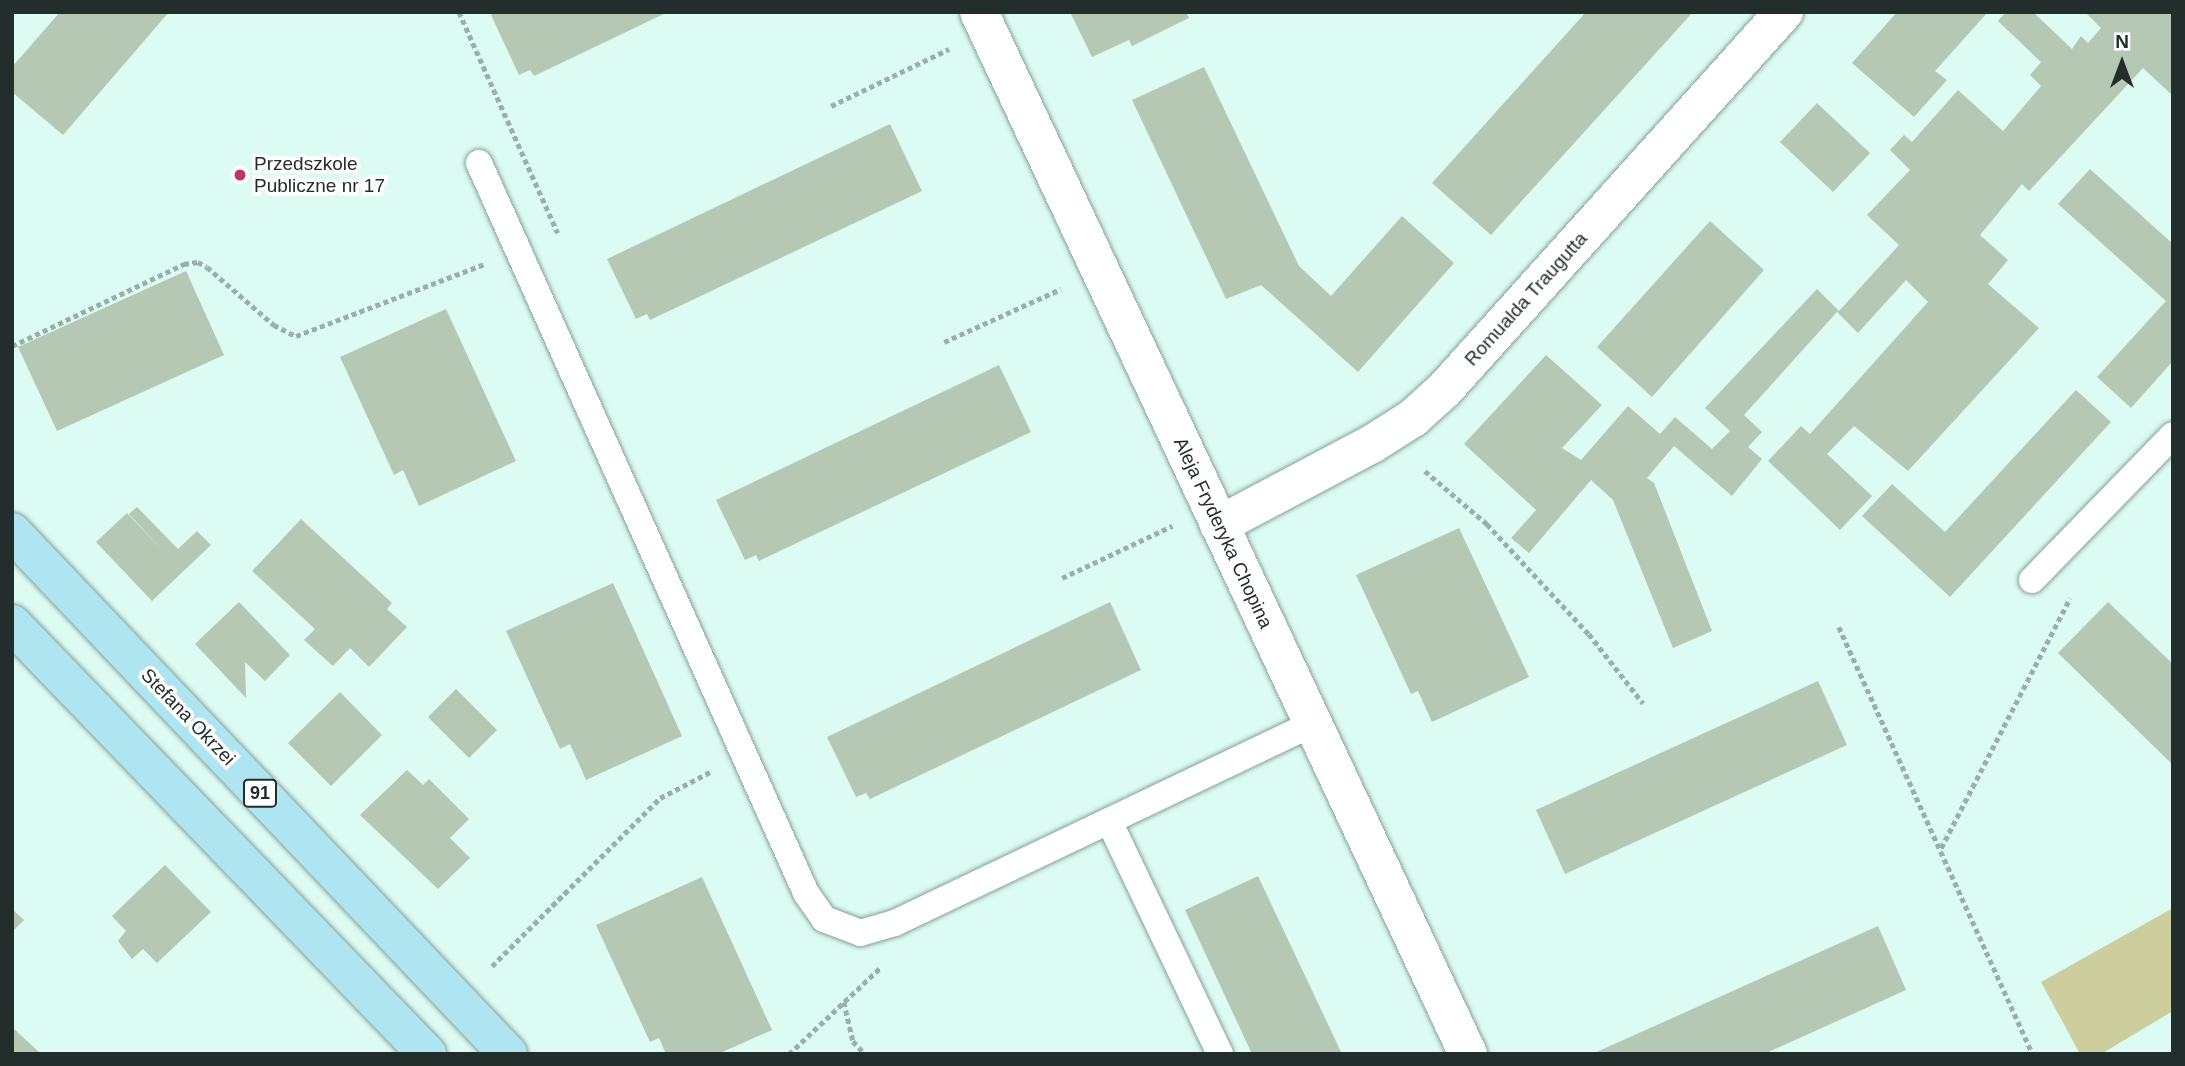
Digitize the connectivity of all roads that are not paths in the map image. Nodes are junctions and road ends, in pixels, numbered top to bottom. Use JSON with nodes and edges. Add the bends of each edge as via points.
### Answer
{"nodes":[{"id":1,"x":1784,"y":12,"type":"edge"},
{"id":2,"x":984,"y":22,"type":"edge"},
{"id":3,"x":479,"y":163,"type":"dead end"},
{"id":4,"x":2173,"y":435,"type":"edge"},
{"id":5,"x":1215,"y":517,"type":"junction"},
{"id":6,"x":12,"y":532,"type":"edge"},
{"id":7,"x":2032,"y":580,"type":"dead end"},
{"id":8,"x":12,"y":624,"type":"edge"},
{"id":9,"x":1313,"y":724,"type":"junction"},
{"id":10,"x":1109,"y":821,"type":"junction"},
{"id":11,"x":427,"y":1054,"type":"edge"},
{"id":12,"x":508,"y":1054,"type":"edge"},
{"id":13,"x":1220,"y":1054,"type":"edge"},
{"id":14,"x":1468,"y":1054,"type":"edge"}],
"edges":[{"from":1,"to":5,"type":"street","name":"Romualda Traugutta","via":[[1446,389],[1413,418],[1372,444]]},
{"from":2,"to":5,"type":"street","name":"Aleja Fryderyka Chopina"},
{"from":3,"to":10,"type":"lane","via":[[813,907],[824,919],[849,932],[874,931]]},
{"from":4,"to":7,"type":"lane"},
{"from":5,"to":9,"type":"street","name":"Aleja Fryderyka Chopina"},
{"from":6,"to":12,"type":"main road","name":"Stefana Okrzei","number":"91"},
{"from":8,"to":11,"type":"main road"},
{"from":9,"to":10,"type":"lane"},
{"from":9,"to":14,"type":"street","name":"Aleja Fryderyka Chopina"},
{"from":10,"to":13,"type":"lane"}]}
